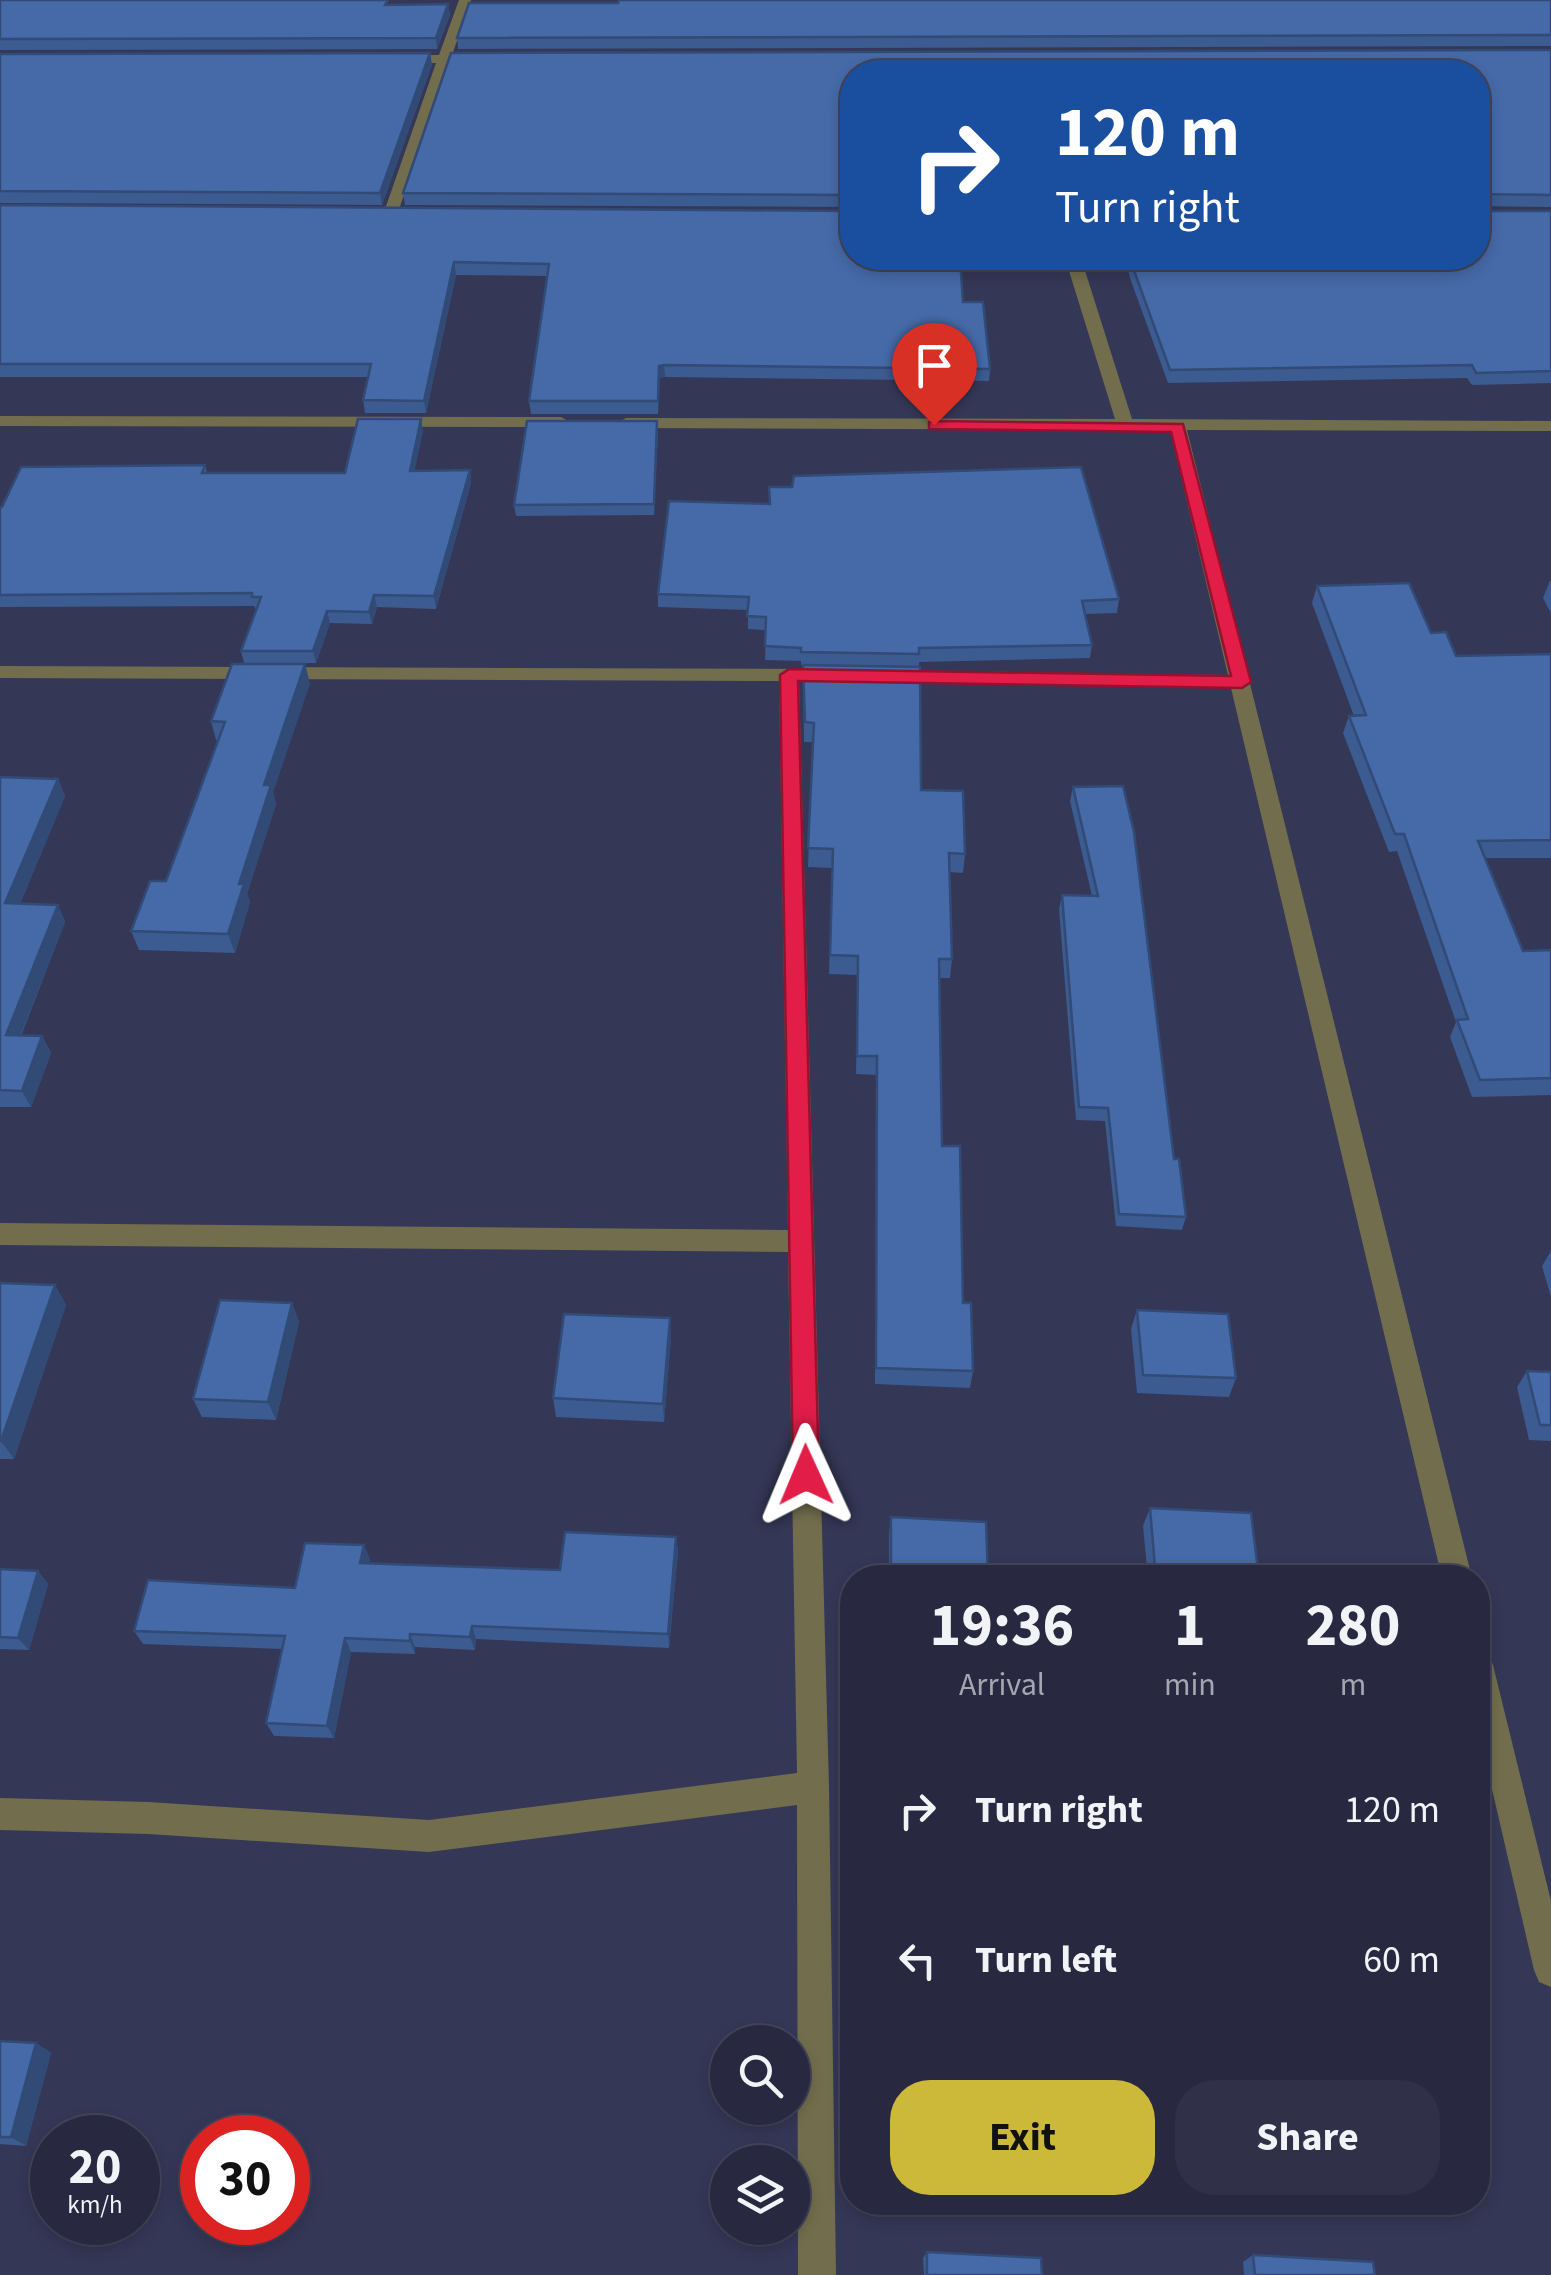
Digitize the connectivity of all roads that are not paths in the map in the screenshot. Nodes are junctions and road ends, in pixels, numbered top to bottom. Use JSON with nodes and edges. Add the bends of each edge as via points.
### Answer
{"nodes":[{"id":1,"x":465,"y":0,"type":"edge"},
{"id":2,"x":386,"y":59,"type":"edge"},
{"id":3,"x":504,"y":59,"type":"edge"},
{"id":4,"x":444,"y":60,"type":"junction"},
{"id":5,"x":372,"y":212,"type":"edge"},
{"id":6,"x":392,"y":212,"type":"junction"},
{"id":7,"x":410,"y":212,"type":"edge"},
{"id":8,"x":1077,"y":270,"type":"edge"},
{"id":9,"x":0,"y":421,"type":"edge"},
{"id":10,"x":576,"y":422,"type":"edge"},
{"id":11,"x":616,"y":423,"type":"edge"},
{"id":12,"x":1551,"y":426,"type":"edge"},
{"id":13,"x":1126,"y":427,"type":"junction"},
{"id":14,"x":1178,"y":428,"type":"junction"},
{"id":15,"x":0,"y":672,"type":"edge"},
{"id":16,"x":789,"y":675,"type":"junction"},
{"id":17,"x":828,"y":676,"type":"edge"},
{"id":18,"x":868,"y":676,"type":"edge"},
{"id":19,"x":1242,"y":682,"type":"junction"},
{"id":20,"x":0,"y":1234,"type":"edge"},
{"id":21,"x":801,"y":1241,"type":"junction"},
{"id":22,"x":1453,"y":1565,"type":"edge"},
{"id":23,"x":1490,"y":1714,"type":"edge"},
{"id":24,"x":813,"y":1787,"type":"junction"},
{"id":25,"x":0,"y":1814,"type":"edge"},
{"id":26,"x":1551,"y":1970,"type":"edge"},
{"id":27,"x":817,"y":2275,"type":"edge"}],
"edges":[{"from":1,"to":4,"type":"street"},
{"from":2,"to":4,"type":"street"},
{"from":3,"to":4,"type":"street"},
{"from":4,"to":6,"type":"street"},
{"from":5,"to":6,"type":"street"},
{"from":6,"to":7,"type":"street"},
{"from":8,"to":13,"type":"street"},
{"from":9,"to":10,"type":"street"},
{"from":11,"to":13,"type":"street"},
{"from":12,"to":14,"type":"street"},
{"from":13,"to":14,"type":"street"},
{"from":14,"to":19,"type":"street"},
{"from":15,"to":16,"type":"street"},
{"from":16,"to":17,"type":"street"},
{"from":16,"to":21,"type":"street"},
{"from":18,"to":19,"type":"street"},
{"from":19,"to":22,"type":"street"},
{"from":20,"to":21,"type":"street"},
{"from":21,"to":24,"type":"street"},
{"from":23,"to":26,"type":"street"},
{"from":24,"to":25,"type":"street","via":[[429,1836]]},
{"from":24,"to":27,"type":"street"}]}
